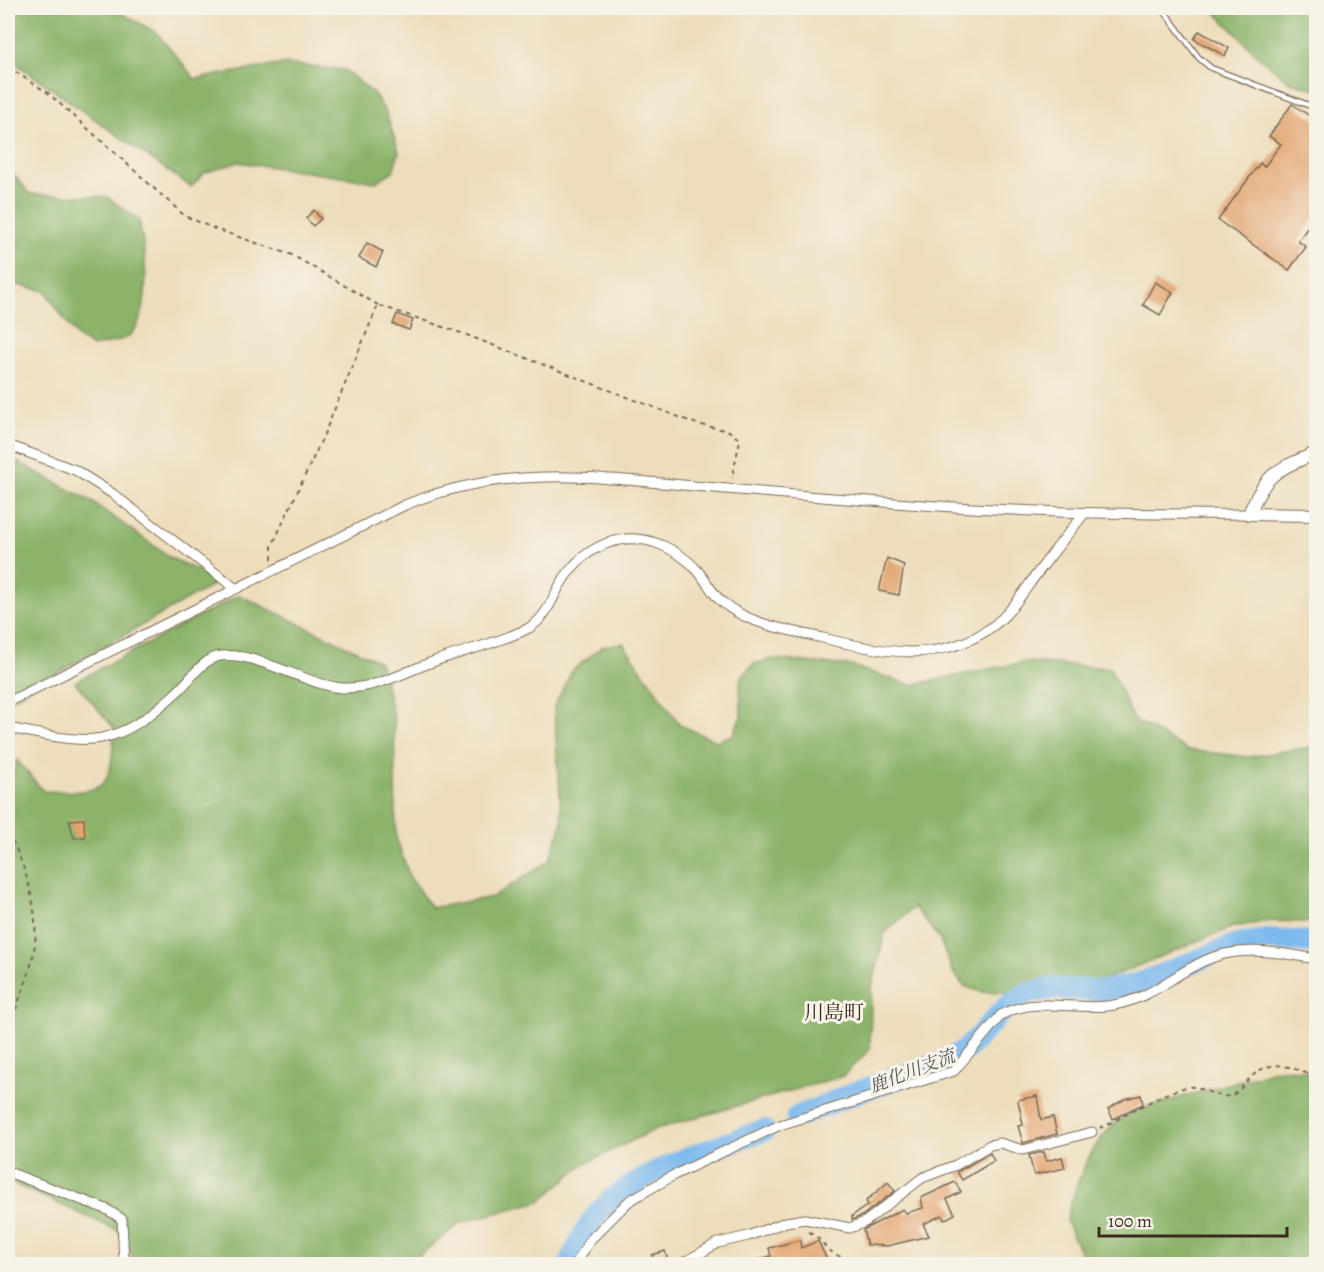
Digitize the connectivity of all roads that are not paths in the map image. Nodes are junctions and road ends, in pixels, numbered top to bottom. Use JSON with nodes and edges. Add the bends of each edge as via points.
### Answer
{"nodes":[{"id":1,"x":1162,"y":8,"type":"edge"},
{"id":2,"x":1317,"y":108,"type":"edge"},
{"id":3,"x":8,"y":445,"type":"edge"},
{"id":4,"x":1317,"y":453,"type":"edge"},
{"id":5,"x":1084,"y":514,"type":"junction"},
{"id":6,"x":1249,"y":514,"type":"junction"},
{"id":7,"x":1317,"y":515,"type":"edge"},
{"id":8,"x":235,"y":588,"type":"junction"},
{"id":9,"x":8,"y":702,"type":"edge"},
{"id":10,"x":8,"y":728,"type":"edge"},
{"id":11,"x":1317,"y":960,"type":"edge"},
{"id":12,"x":1092,"y":1132,"type":"road end"},
{"id":13,"x":8,"y":1172,"type":"edge"},
{"id":14,"x":124,"y":1264,"type":"edge"},
{"id":15,"x":576,"y":1264,"type":"edge"},
{"id":16,"x":681,"y":1264,"type":"edge"}],
"edges":[{"from":1,"to":2,"type":"lane","via":[[1211,68]]},
{"from":3,"to":8,"type":"street","via":[[75,470],[113,494]]},
{"from":4,"to":6,"type":"street","via":[[1274,473],[1256,495]]},
{"from":5,"to":6,"type":"street"},
{"from":5,"to":8,"type":"street","via":[[569,475],[484,481],[405,505]]},
{"from":5,"to":10,"type":"street","via":[[1014,605],[993,626],[958,644],[930,651],[870,650],[749,618],[720,600],[697,569],[681,556],[646,540],[627,538],[601,545],[581,559],[560,584],[539,622],[529,628],[384,682],[342,688],[238,657],[216,657],[143,719],[104,739],[63,739]]},
{"from":6,"to":7,"type":"street"},
{"from":8,"to":9,"type":"street"},
{"from":11,"to":15,"type":"street","via":[[1279,952],[1245,951],[1205,960],[1138,1000],[1105,1007],[1041,1004],[1008,1012],[954,1071],[780,1125],[628,1201],[590,1240]]},
{"from":12,"to":16,"type":"street","via":[[1023,1150],[1000,1143],[990,1145],[956,1165],[922,1178],[858,1225],[805,1219],[786,1222],[718,1242]]},
{"from":13,"to":14,"type":"street","via":[[106,1209],[122,1219]]}]}
